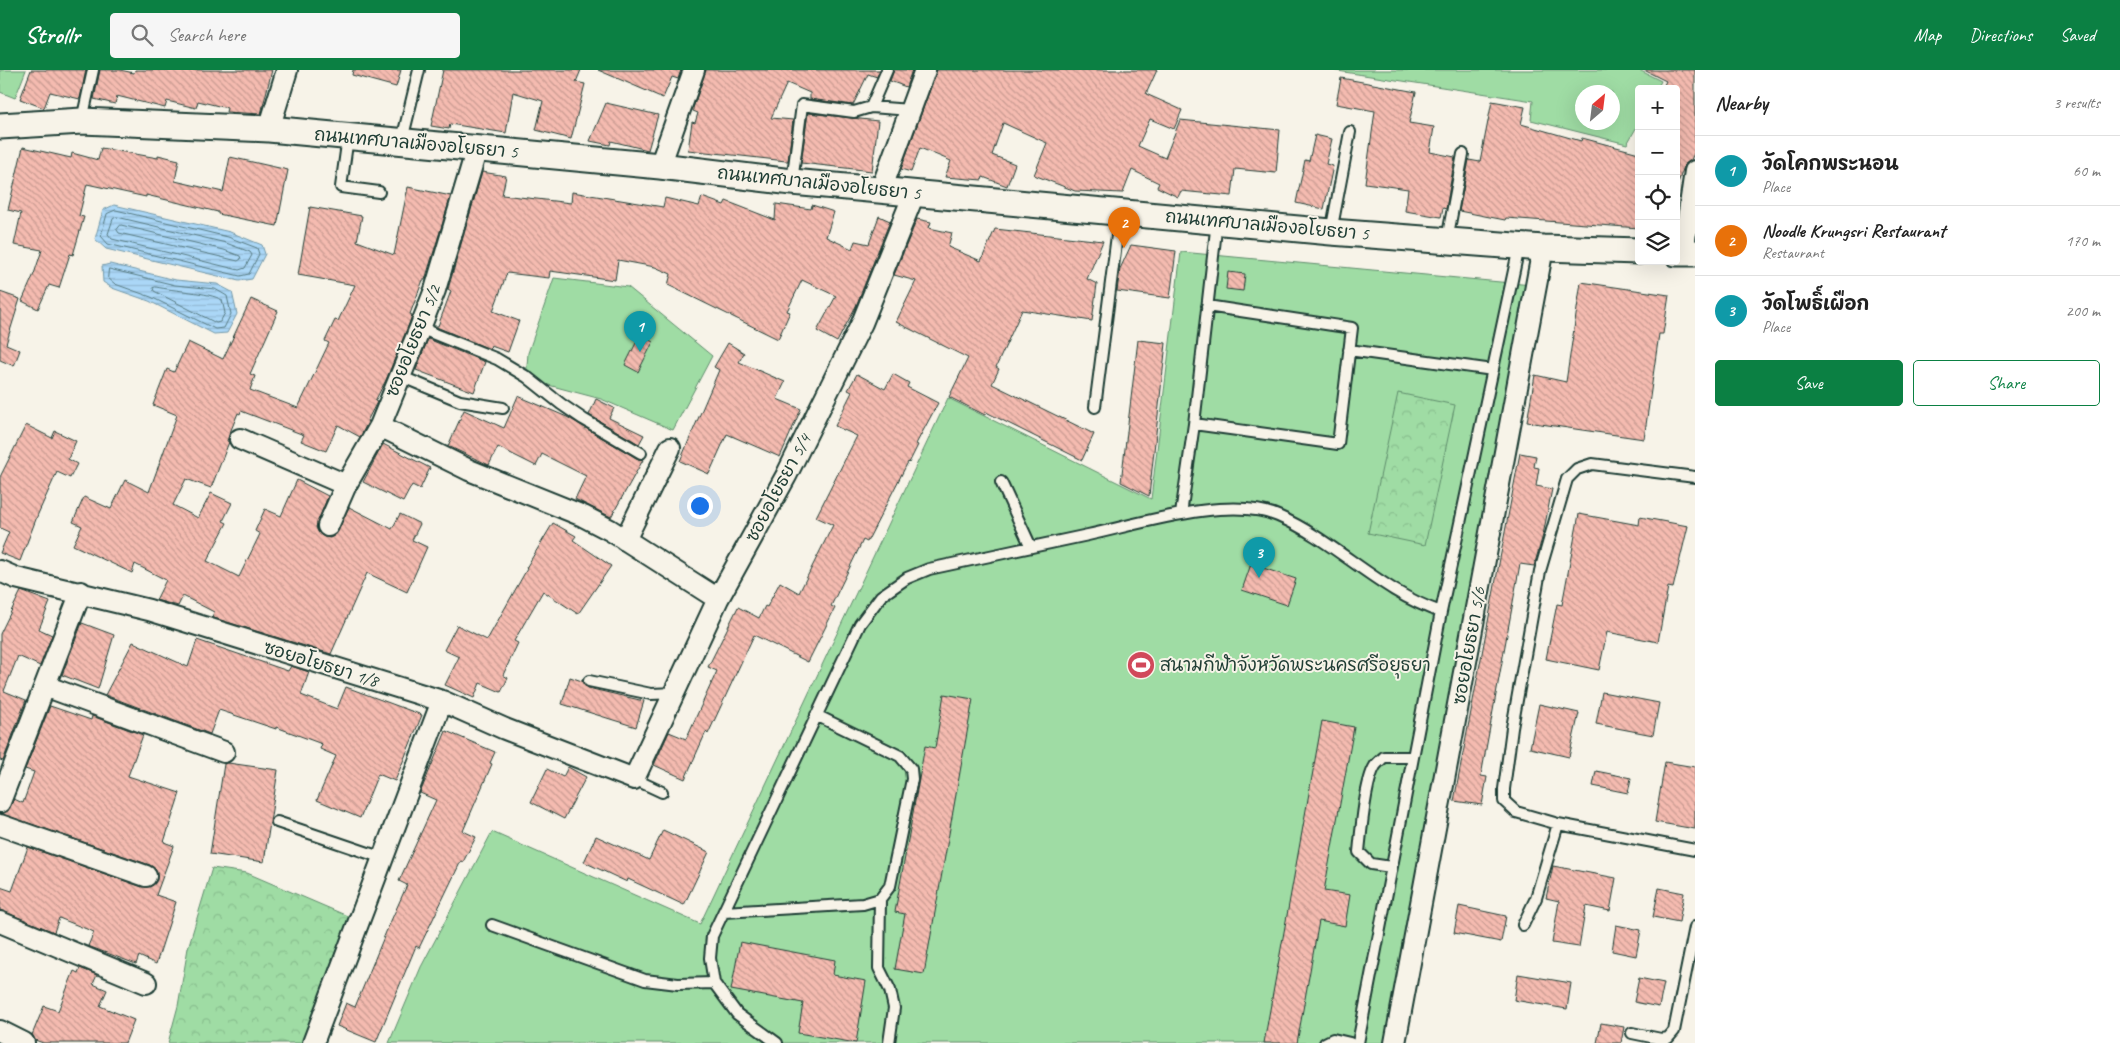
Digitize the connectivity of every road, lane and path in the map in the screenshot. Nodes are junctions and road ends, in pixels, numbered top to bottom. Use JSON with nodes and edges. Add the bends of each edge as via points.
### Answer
{"nodes":[{"id":1,"x":93,"y":70,"type":"edge"},
{"id":2,"x":287,"y":70,"type":"edge"},
{"id":3,"x":419,"y":70,"type":"edge"},
{"id":4,"x":694,"y":70,"type":"edge"},
{"id":5,"x":887,"y":70,"type":"edge"},
{"id":6,"x":925,"y":70,"type":"edge"},
{"id":7,"x":871,"y":107,"type":"junction"},
{"id":8,"x":910,"y":110,"type":"junction"},
{"id":9,"x":82,"y":121,"type":"junction"},
{"id":10,"x":0,"y":126,"type":"edge"},
{"id":11,"x":269,"y":129,"type":"junction"},
{"id":12,"x":1350,"y":132,"type":"dead end"},
{"id":13,"x":348,"y":137,"type":"junction"},
{"id":14,"x":401,"y":141,"type":"junction"},
{"id":15,"x":477,"y":148,"type":"junction"},
{"id":16,"x":1463,"y":154,"type":"dead end"},
{"id":17,"x":660,"y":166,"type":"junction"},
{"id":18,"x":1695,"y":170,"type":"edge"},
{"id":19,"x":792,"y":182,"type":"junction"},
{"id":20,"x":881,"y":190,"type":"junction"},
{"id":21,"x":379,"y":192,"type":"dead end"},
{"id":22,"x":914,"y":194,"type":"junction"},
{"id":23,"x":1120,"y":211,"type":"junction"},
{"id":24,"x":1217,"y":220,"type":"junction"},
{"id":25,"x":1331,"y":232,"type":"junction"},
{"id":26,"x":1447,"y":240,"type":"junction"},
{"id":27,"x":1531,"y":247,"type":"junction"},
{"id":28,"x":1635,"y":252,"type":"edge"},
{"id":29,"x":1685,"y":253,"type":"edge"},
{"id":30,"x":1207,"y":306,"type":"junction"},
{"id":31,"x":420,"y":328,"type":"junction"},
{"id":32,"x":1349,"y":350,"type":"junction"},
{"id":33,"x":1493,"y":370,"type":"junction"},
{"id":34,"x":400,"y":376,"type":"junction"},
{"id":35,"x":1095,"y":407,"type":"dead end"},
{"id":36,"x":503,"y":408,"type":"dead end"},
{"id":37,"x":1194,"y":424,"type":"junction"},
{"id":38,"x":380,"y":426,"type":"junction"},
{"id":39,"x":240,"y":439,"type":"dead end"},
{"id":40,"x":670,"y":448,"type":"dead end"},
{"id":41,"x":640,"y":453,"type":"dead end"},
{"id":42,"x":1695,"y":477,"type":"edge"},
{"id":43,"x":1001,"y":482,"type":"dead end"},
{"id":44,"x":346,"y":486,"type":"junction"},
{"id":45,"x":1181,"y":514,"type":"junction"},
{"id":46,"x":328,"y":526,"type":"dead end"},
{"id":47,"x":625,"y":540,"type":"junction"},
{"id":48,"x":1031,"y":547,"type":"junction"},
{"id":49,"x":0,"y":571,"type":"edge"},
{"id":50,"x":80,"y":592,"type":"junction"},
{"id":51,"x":718,"y":599,"type":"junction"},
{"id":52,"x":1441,"y":612,"type":"junction"},
{"id":53,"x":589,"y":681,"type":"dead end"},
{"id":54,"x":44,"y":686,"type":"junction"},
{"id":55,"x":675,"y":693,"type":"junction"},
{"id":56,"x":442,"y":700,"type":"junction"},
{"id":57,"x":816,"y":715,"type":"junction"},
{"id":58,"x":224,"y":752,"type":"dead end"},
{"id":59,"x":1413,"y":757,"type":"junction"},
{"id":60,"x":634,"y":779,"type":"junction"},
{"id":61,"x":662,"y":792,"type":"dead end"},
{"id":62,"x":0,"y":802,"type":"edge"},
{"id":63,"x":277,"y":822,"type":"dead end"},
{"id":64,"x":1558,"y":824,"type":"junction"},
{"id":65,"x":0,"y":825,"type":"edge"},
{"id":66,"x":1695,"y":850,"type":"edge"},
{"id":67,"x":383,"y":858,"type":"junction"},
{"id":68,"x":1392,"y":867,"type":"junction"},
{"id":69,"x":146,"y":876,"type":"dead end"},
{"id":70,"x":880,"y":899,"type":"junction"},
{"id":71,"x":724,"y":912,"type":"junction"},
{"id":72,"x":0,"y":922,"type":"edge"},
{"id":73,"x":492,"y":925,"type":"dead end"},
{"id":74,"x":1523,"y":925,"type":"dead end"},
{"id":75,"x":1695,"y":928,"type":"edge"},
{"id":76,"x":1692,"y":954,"type":"edge"},
{"id":77,"x":146,"y":983,"type":"dead end"},
{"id":78,"x":714,"y":983,"type":"junction"},
{"id":79,"x":0,"y":1031,"type":"edge"},
{"id":80,"x":1632,"y":1034,"type":"dead end"},
{"id":81,"x":24,"y":1043,"type":"edge"},
{"id":82,"x":313,"y":1043,"type":"edge"},
{"id":83,"x":777,"y":1043,"type":"edge"},
{"id":84,"x":889,"y":1043,"type":"edge"},
{"id":85,"x":1325,"y":1043,"type":"edge"},
{"id":86,"x":1350,"y":1043,"type":"edge"},
{"id":87,"x":1358,"y":1043,"type":"edge"},
{"id":88,"x":1395,"y":1043,"type":"edge"}],
"edges":[{"from":1,"to":9,"type":"lane"},
{"from":2,"to":11,"type":"street"},
{"from":3,"to":14,"type":"lane"},
{"from":4,"to":17,"type":"street"},
{"from":5,"to":7,"type":"lane"},
{"from":6,"to":8,"type":"street"},
{"from":7,"to":8,"type":"lane"},
{"from":7,"to":19,"type":"lane","via":[[854,112],[802,105]]},
{"from":8,"to":20,"type":"street"},
{"from":9,"to":10,"type":"street","name":"ถนนเทศบาลเมืองอโยธยา 5"},
{"from":9,"to":11,"type":"street","name":"ถนนเทศบาลเมืองอโยธยา 5"},
{"from":11,"to":13,"type":"street","name":"ถนนเทศบาลเมืองอโยธยา 5"},
{"from":12,"to":25,"type":"lane"},
{"from":13,"to":14,"type":"street","name":"ถนนเทศบาลเมืองอโยธยา 5"},
{"from":13,"to":21,"type":"lane","via":[[341,187]]},
{"from":14,"to":15,"type":"street","name":"ถนนเทศบาลเมืองอโยธยา 5"},
{"from":15,"to":17,"type":"street","name":"ถนนเทศบาลเมืองอโยธยา 5"},
{"from":15,"to":31,"type":"street","name":"ซอยอโยธยา 5/2"},
{"from":16,"to":26,"type":"lane"},
{"from":17,"to":19,"type":"street","name":"ถนนเทศบาลเมืองอโยธยา 5"},
{"from":18,"to":29,"type":"street"},
{"from":19,"to":20,"type":"street","name":"ถนนเทศบาลเมืองอโยธยา 5"},
{"from":20,"to":22,"type":"street","name":"ถนนเทศบาลเมืองอโยธยา 5"},
{"from":22,"to":23,"type":"street","name":"ถนนเทศบาลเมืองอโยธยา 5"},
{"from":22,"to":51,"type":"street","name":"ซอยอโยธยา 5/4","via":[[862,323],[786,476]]},
{"from":23,"to":24,"type":"street","name":"ถนนเทศบาลเมืองอโยธยา 5"},
{"from":23,"to":35,"type":"lane"},
{"from":24,"to":25,"type":"street","name":"ถนนเทศบาลเมืองอโยธยา 5"},
{"from":24,"to":30,"type":"lane"},
{"from":25,"to":26,"type":"street","name":"ถนนเทศบาลเมืองอโยธยา 5"},
{"from":26,"to":27,"type":"street","name":"ถนนเทศบาลเมืองอโยธยา 5"},
{"from":27,"to":28,"type":"street","name":"ถนนเทศบาลเมืองอโยธยา 5"},
{"from":27,"to":33,"type":"lane"},
{"from":27,"to":88,"type":"street","name":"ซอยอโยธยา 5/6"},
{"from":30,"to":32,"type":"lane","via":[[1352,328]]},
{"from":30,"to":37,"type":"lane"},
{"from":31,"to":34,"type":"street","name":"ซอยอโยธยา 5/2"},
{"from":31,"to":41,"type":"lane","via":[[497,359],[527,376],[583,419]]},
{"from":32,"to":33,"type":"lane"},
{"from":32,"to":37,"type":"lane","via":[[1338,444]]},
{"from":33,"to":52,"type":"lane"},
{"from":34,"to":36,"type":"lane","via":[[460,401]]},
{"from":34,"to":38,"type":"street","name":"ซอยอโยธยา 5/2"},
{"from":37,"to":45,"type":"lane"},
{"from":38,"to":44,"type":"street","name":"ซอยอโยธยา 5/2"},
{"from":38,"to":47,"type":"street","via":[[470,470],[583,516]]},
{"from":39,"to":44,"type":"street"},
{"from":40,"to":47,"type":"street"},
{"from":42,"to":64,"type":"lane","via":[[1592,464],[1578,469],[1567,479],[1540,571],[1504,789],[1504,801],[1516,812]]},
{"from":43,"to":48,"type":"lane"},
{"from":44,"to":46,"type":"street","name":"ซอยอโยธยา 5/2"},
{"from":45,"to":48,"type":"lane"},
{"from":45,"to":52,"type":"lane","via":[[1251,509],[1266,511],[1304,529],[1415,603]]},
{"from":47,"to":51,"type":"street"},
{"from":48,"to":57,"type":"lane","via":[[929,569],[907,578],[881,596],[860,624]]},
{"from":49,"to":50,"type":"street","name":"ซอยอโยธยา 1/8","via":[[16,578]]},
{"from":50,"to":54,"type":"street"},
{"from":50,"to":56,"type":"street","name":"ซอยอโยธยา 1/8"},
{"from":51,"to":55,"type":"street","name":"ซอยอโยธยา 5/4"},
{"from":52,"to":59,"type":"lane"},
{"from":53,"to":55,"type":"lane","via":[[651,694]]},
{"from":54,"to":58,"type":"street"},
{"from":54,"to":62,"type":"street"},
{"from":55,"to":60,"type":"street","name":"ซอยอโยธยา 5/4"},
{"from":56,"to":60,"type":"street","name":"ซอยอโยธยา 1/8","via":[[505,729]]},
{"from":56,"to":67,"type":"street"},
{"from":57,"to":70,"type":"lane","via":[[900,756],[911,769],[912,779],[890,886]]},
{"from":57,"to":71,"type":"lane"},
{"from":59,"to":68,"type":"lane"},
{"from":59,"to":68,"type":"lane","via":[[1384,757],[1375,766],[1369,784],[1359,852],[1371,864]]},
{"from":60,"to":61,"type":"lane"},
{"from":63,"to":67,"type":"lane"},
{"from":64,"to":66,"type":"lane"},
{"from":64,"to":74,"type":"lane","via":[[1536,898]]},
{"from":65,"to":69,"type":"street"},
{"from":67,"to":82,"type":"street"},
{"from":68,"to":87,"type":"lane"},
{"from":70,"to":71,"type":"lane","via":[[863,904]]},
{"from":70,"to":84,"type":"lane","via":[[879,968],[890,990],[894,1008]]},
{"from":71,"to":78,"type":"lane","via":[[712,936],[710,958]]},
{"from":72,"to":77,"type":"street"},
{"from":73,"to":78,"type":"lane","via":[[645,980],[678,984]]},
{"from":75,"to":76,"type":"lane"},
{"from":76,"to":80,"type":"lane","via":[[1674,1031],[1668,1038],[1661,1039]]},
{"from":78,"to":83,"type":"lane","via":[[737,1014]]},
{"from":79,"to":81,"type":"street"},
{"from":85,"to":86,"type":"lane","via":[[1333,1039]]}]}
